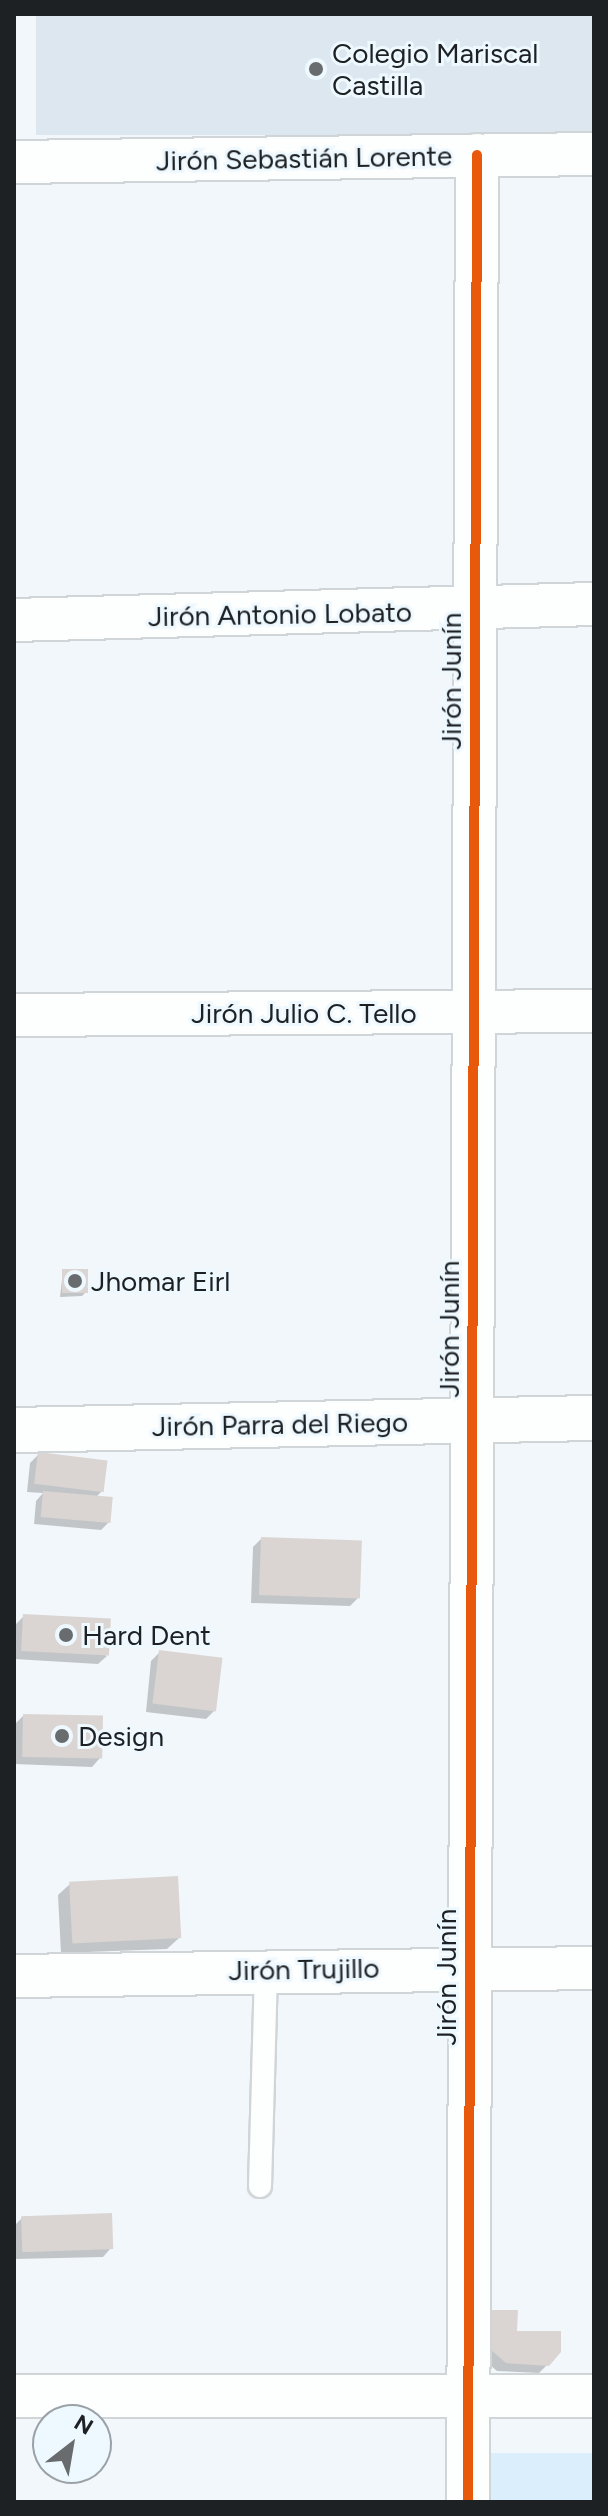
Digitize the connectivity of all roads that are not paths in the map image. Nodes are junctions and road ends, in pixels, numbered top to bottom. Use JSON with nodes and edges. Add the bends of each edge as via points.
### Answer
{"nodes":[{"id":1,"x":594,"y":154,"type":"edge"},
{"id":2,"x":477,"y":155,"type":"junction"},
{"id":3,"x":14,"y":162,"type":"edge"},
{"id":4,"x":594,"y":604,"type":"edge"},
{"id":5,"x":476,"y":609,"type":"junction"},
{"id":6,"x":14,"y":620,"type":"edge"},
{"id":7,"x":594,"y":1011,"type":"edge"},
{"id":8,"x":474,"y":1012,"type":"junction"},
{"id":9,"x":14,"y":1015,"type":"edge"},
{"id":10,"x":594,"y":1418,"type":"edge"},
{"id":11,"x":472,"y":1420,"type":"junction"},
{"id":12,"x":14,"y":1430,"type":"edge"},
{"id":13,"x":470,"y":1967,"type":"junction"},
{"id":14,"x":594,"y":1968,"type":"edge"},
{"id":15,"x":266,"y":1969,"type":"junction"},
{"id":16,"x":14,"y":1976,"type":"edge"},
{"id":17,"x":260,"y":2186,"type":"dead end"},
{"id":18,"x":14,"y":2396,"type":"edge"},
{"id":19,"x":594,"y":2396,"type":"edge"},
{"id":20,"x":469,"y":2397,"type":"junction"},
{"id":21,"x":468,"y":2502,"type":"edge"}],
"edges":[{"from":1,"to":2,"type":"street","name":"Jirón Sebastián Lorente"},
{"from":2,"to":3,"type":"street","name":"Jirón Sebastián Lorente"},
{"from":2,"to":5,"type":"street","name":"Jirón Junín"},
{"from":4,"to":5,"type":"street","name":"Jirón Antonio Lobato"},
{"from":5,"to":6,"type":"street","name":"Jirón Antonio Lobato"},
{"from":5,"to":8,"type":"street","name":"Jirón Junín"},
{"from":7,"to":8,"type":"street","name":"Jirón Julio C. Tello"},
{"from":8,"to":9,"type":"street","name":"Jirón Julio C. Tello"},
{"from":8,"to":11,"type":"street","name":"Jirón Junín"},
{"from":10,"to":11,"type":"street","name":"Jirón Parra del Riego"},
{"from":11,"to":12,"type":"street","name":"Jirón Parra del Riego"},
{"from":11,"to":13,"type":"street","name":"Jirón Junín"},
{"from":13,"to":14,"type":"street","name":"Jirón Trujillo"},
{"from":13,"to":15,"type":"street","name":"Jirón Trujillo"},
{"from":13,"to":20,"type":"street","name":"Jirón Junín"},
{"from":15,"to":16,"type":"street","name":"Jirón Trujillo"},
{"from":15,"to":17,"type":"lane"},
{"from":18,"to":20,"type":"street"},
{"from":19,"to":20,"type":"street"},
{"from":20,"to":21,"type":"street","name":"Jirón Junín"}]}
